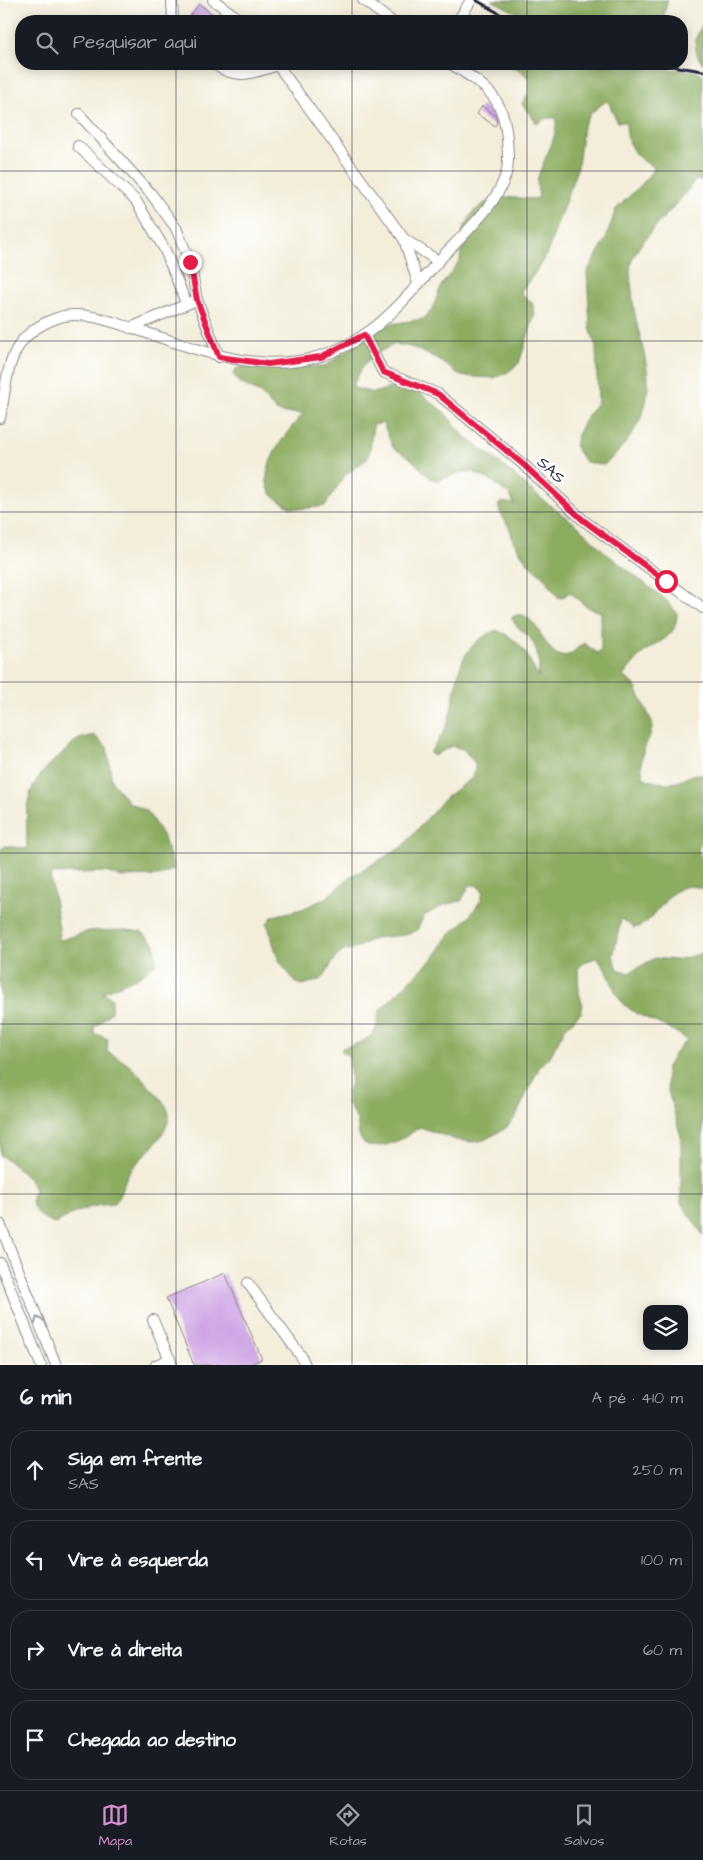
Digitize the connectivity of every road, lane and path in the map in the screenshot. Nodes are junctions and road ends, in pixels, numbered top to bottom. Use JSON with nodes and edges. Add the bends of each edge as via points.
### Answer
{"nodes":[{"id":1,"x":172,"y":0,"type":"edge"},
{"id":2,"x":213,"y":0,"type":"edge"},
{"id":3,"x":363,"y":0,"type":"edge"},
{"id":4,"x":471,"y":0,"type":"edge"},
{"id":5,"x":173,"y":15,"type":"edge"},
{"id":6,"x":234,"y":15,"type":"edge"},
{"id":7,"x":383,"y":15,"type":"edge"},
{"id":8,"x":462,"y":15,"type":"edge"},
{"id":9,"x":222,"y":70,"type":"edge"},
{"id":10,"x":256,"y":70,"type":"edge"},
{"id":11,"x":282,"y":70,"type":"edge"},
{"id":12,"x":460,"y":70,"type":"edge"},
{"id":13,"x":470,"y":70,"type":"edge"},
{"id":14,"x":472,"y":77,"type":"junction"},
{"id":15,"x":79,"y":114,"type":"dead end"},
{"id":16,"x":78,"y":146,"type":"dead end"},
{"id":17,"x":404,"y":239,"type":"junction"},
{"id":18,"x":438,"y":262,"type":"junction"},
{"id":19,"x":418,"y":283,"type":"junction"},
{"id":20,"x":197,"y":300,"type":"junction"},
{"id":21,"x":186,"y":303,"type":"junction"},
{"id":22,"x":130,"y":328,"type":"junction"},
{"id":23,"x":364,"y":335,"type":"junction"},
{"id":24,"x":219,"y":357,"type":"junction"},
{"id":25,"x":0,"y":418,"type":"edge"},
{"id":26,"x":703,"y":608,"type":"edge"},
{"id":27,"x":0,"y":1224,"type":"edge"},
{"id":28,"x":0,"y":1263,"type":"edge"},
{"id":29,"x":248,"y":1283,"type":"dead end"},
{"id":30,"x":153,"y":1320,"type":"dead end"},
{"id":31,"x":171,"y":1362,"type":"edge"},
{"id":32,"x":41,"y":1365,"type":"edge"},
{"id":33,"x":56,"y":1365,"type":"edge"},
{"id":34,"x":156,"y":1365,"type":"edge"},
{"id":35,"x":305,"y":1365,"type":"edge"}],
"edges":[{"from":1,"to":5,"type":"street"},
{"from":2,"to":6,"type":"street"},
{"from":3,"to":7,"type":"street"},
{"from":4,"to":8,"type":"street"},
{"from":9,"to":10,"type":"street","via":[[238,75]]},
{"from":11,"to":17,"type":"street"},
{"from":12,"to":14,"type":"street"},
{"from":13,"to":14,"type":"street"},
{"from":14,"to":18,"type":"street","via":[[499,102],[508,132],[508,168],[490,206]]},
{"from":15,"to":20,"type":"street","via":[[152,195],[176,228],[190,262]]},
{"from":16,"to":21,"type":"street","via":[[136,201],[164,250]]},
{"from":17,"to":18,"type":"street"},
{"from":17,"to":19,"type":"street"},
{"from":18,"to":19,"type":"street"},
{"from":19,"to":23,"type":"street"},
{"from":20,"to":21,"type":"street"},
{"from":20,"to":24,"type":"street"},
{"from":21,"to":22,"type":"street"},
{"from":22,"to":24,"type":"street"},
{"from":22,"to":25,"type":"street","via":[[88,316],[58,317],[30,332],[12,354]]},
{"from":23,"to":24,"type":"street","via":[[321,357],[268,364]]},
{"from":23,"to":26,"type":"street","name":"SAS","via":[[383,372],[438,394],[525,466],[583,520]]},
{"from":33,"to":27,"type":"street","one_way":true},
{"from":28,"to":32,"type":"street"},
{"from":29,"to":35,"type":"street","via":[[302,1356]]},
{"from":30,"to":31,"type":"street"},
{"from":31,"to":34,"type":"street"}]}
